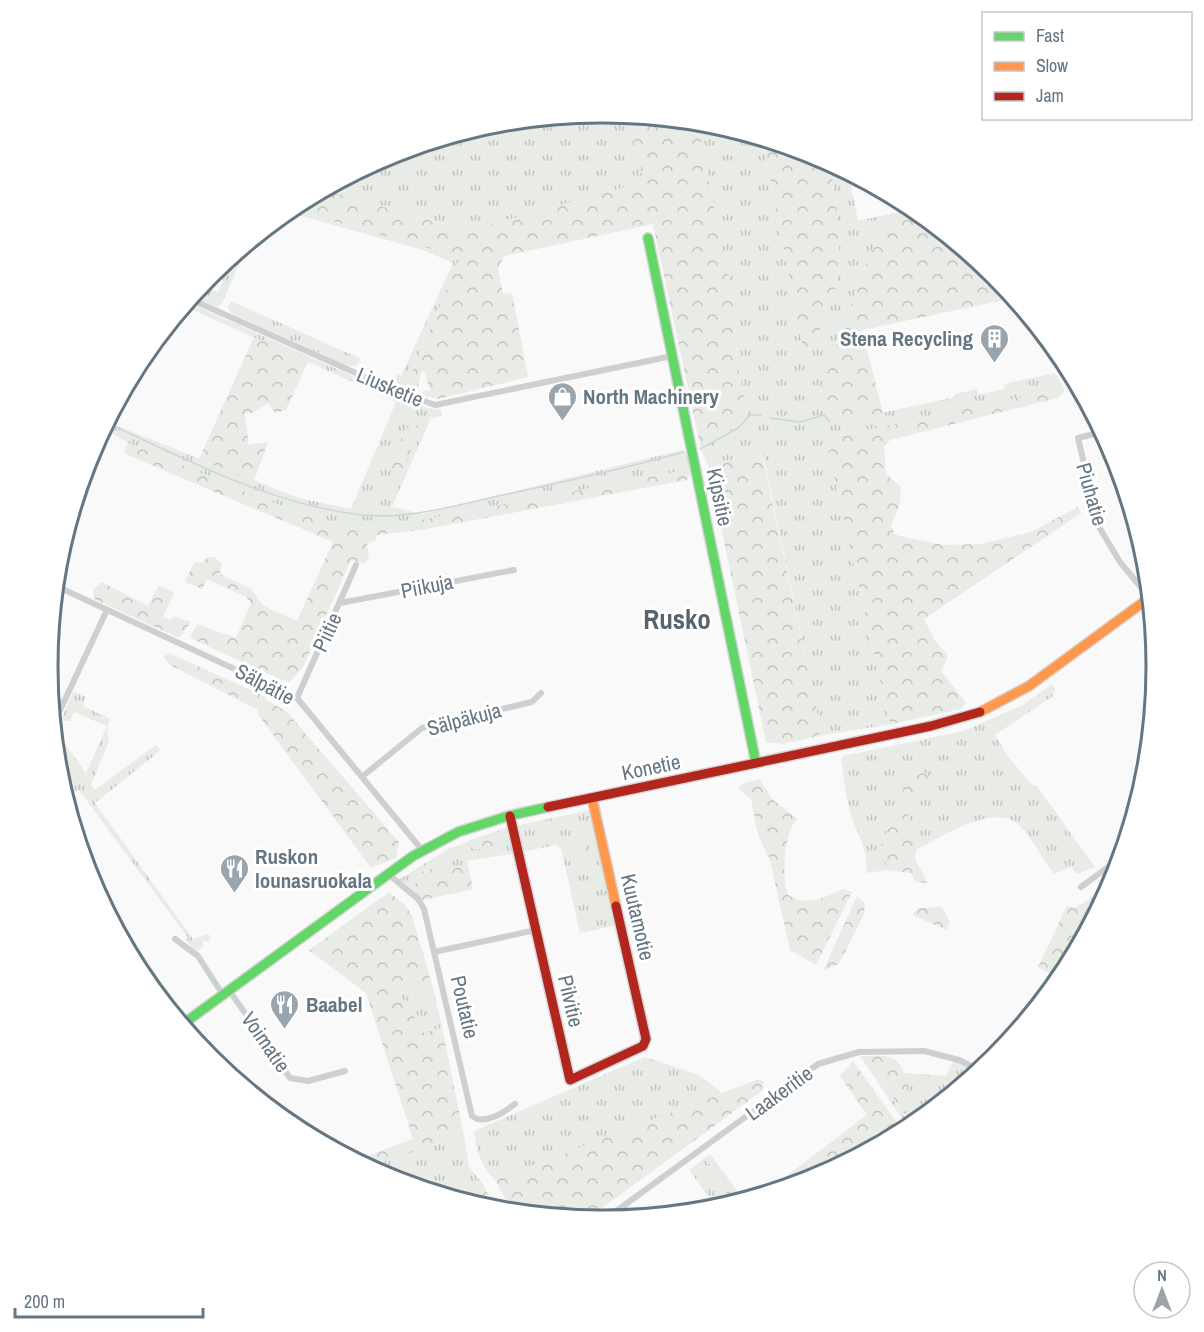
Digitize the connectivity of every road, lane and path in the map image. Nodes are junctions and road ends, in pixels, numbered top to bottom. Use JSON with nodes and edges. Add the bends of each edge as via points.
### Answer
{"nodes":[{"id":1,"x":648,"y":238,"type":"dead end"},
{"id":2,"x":198,"y":303,"type":"edge"},
{"id":3,"x":672,"y":356,"type":"junction"},
{"id":4,"x":1093,"y":434,"type":"edge"},
{"id":5,"x":356,"y":565,"type":"dead end"},
{"id":6,"x":514,"y":570,"type":"dead end"},
{"id":7,"x":1139,"y":586,"type":"edge"},
{"id":8,"x":64,"y":590,"type":"edge"},
{"id":9,"x":340,"y":603,"type":"junction"},
{"id":10,"x":1142,"y":603,"type":"edge"},
{"id":11,"x":107,"y":610,"type":"junction"},
{"id":12,"x":542,"y":693,"type":"dead end"},
{"id":13,"x":297,"y":698,"type":"junction"},
{"id":14,"x":61,"y":709,"type":"edge"},
{"id":15,"x":756,"y":763,"type":"junction"},
{"id":16,"x":363,"y":776,"type":"junction"},
{"id":17,"x":592,"y":798,"type":"junction"},
{"id":18,"x":510,"y":816,"type":"junction"},
{"id":19,"x":422,"y":850,"type":"junction"},
{"id":20,"x":1106,"y":868,"type":"edge"},
{"id":21,"x":388,"y":874,"type":"junction"},
{"id":22,"x":1081,"y":887,"type":"dead end"},
{"id":23,"x":536,"y":930,"type":"junction"},
{"id":24,"x":175,"y":939,"type":"dead end"},
{"id":25,"x":434,"y":952,"type":"junction"},
{"id":26,"x":226,"y":992,"type":"junction"},
{"id":27,"x":189,"y":1019,"type":"edge"},
{"id":28,"x":970,"y":1065,"type":"edge"},
{"id":29,"x":345,"y":1071,"type":"dead end"},
{"id":30,"x":570,"y":1080,"type":"joint"},
{"id":31,"x":515,"y":1104,"type":"dead end"},
{"id":32,"x":619,"y":1209,"type":"edge"}],
"edges":[{"from":1,"to":3,"type":"street","name":"Kipsitie"},
{"from":2,"to":3,"type":"street","name":"Liusketie","via":[[435,405]]},
{"from":3,"to":15,"type":"street","name":"Kipsitie"},
{"from":4,"to":7,"type":"street","name":"Piuhatie","via":[[1077,438],[1099,527]]},
{"from":5,"to":9,"type":"street","name":"Piitie"},
{"from":6,"to":9,"type":"street","name":"Piikuja"},
{"from":8,"to":11,"type":"street","name":"Sälpätie"},
{"from":9,"to":13,"type":"street","name":"Piitie"},
{"from":10,"to":15,"type":"street","name":"Konetie","via":[[1029,686],[979,712]]},
{"from":11,"to":13,"type":"street","name":"Sälpätie"},
{"from":11,"to":14,"type":"street"},
{"from":12,"to":16,"type":"street","name":"Sälpäkuja","via":[[532,702],[422,728]]},
{"from":13,"to":16,"type":"street","name":"Sälpätie"},
{"from":15,"to":17,"type":"street","name":"Konetie"},
{"from":16,"to":19,"type":"street","name":"Sälpätie"},
{"from":17,"to":18,"type":"street","name":"Konetie"},
{"from":17,"to":30,"type":"street","name":"Kuutamotie","via":[[646,1036],[644,1044]]},
{"from":18,"to":19,"type":"street","name":"Konetie","via":[[458,832]]},
{"from":18,"to":23,"type":"street","name":"Pilvitie"},
{"from":19,"to":21,"type":"street","name":"Konetie"},
{"from":20,"to":22,"type":"street"},
{"from":21,"to":25,"type":"street","name":"Poutatie","via":[[420,901]]},
{"from":21,"to":26,"type":"street","name":"Konetie"},
{"from":23,"to":25,"type":"street"},
{"from":23,"to":30,"type":"street","name":"Pilvitie"},
{"from":24,"to":26,"type":"street","name":"Voimatie","via":[[198,956]]},
{"from":25,"to":31,"type":"street","name":"Poutatie","via":[[471,1114],[485,1120]]},
{"from":26,"to":27,"type":"street","name":"Konetie"},
{"from":26,"to":29,"type":"street","name":"Voimatie","via":[[290,1078],[308,1081]]},
{"from":28,"to":32,"type":"street","name":"Laakeritie","via":[[924,1051],[859,1052],[818,1064]]}]}
